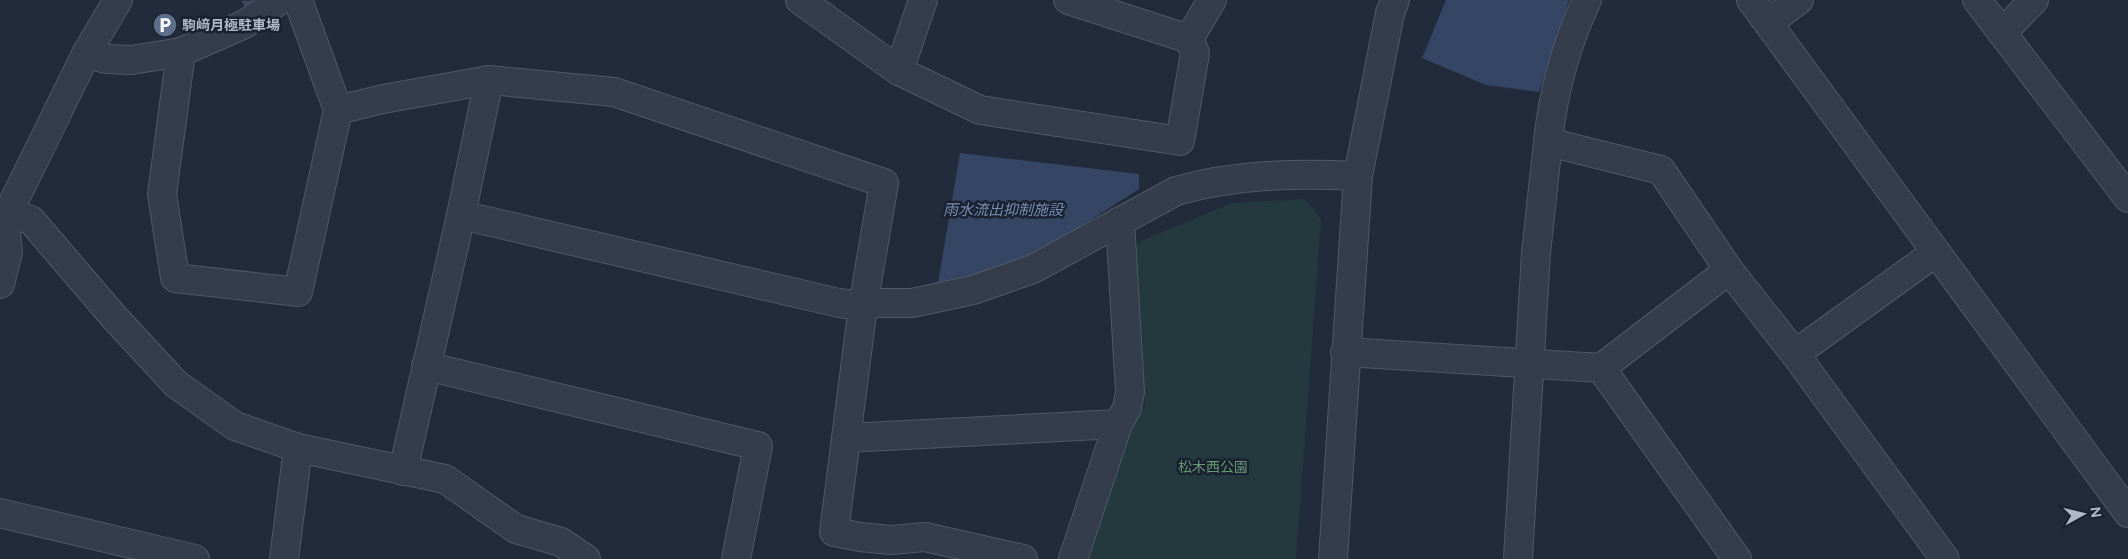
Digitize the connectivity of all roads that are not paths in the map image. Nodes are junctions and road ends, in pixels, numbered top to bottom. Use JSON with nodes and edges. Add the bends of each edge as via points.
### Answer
{"nodes":[{"id":1,"x":118,"y":0,"type":"edge"},
{"id":2,"x":280,"y":0,"type":"edge"},
{"id":3,"x":298,"y":0,"type":"edge"},
{"id":4,"x":800,"y":0,"type":"edge"},
{"id":5,"x":923,"y":0,"type":"edge"},
{"id":6,"x":1068,"y":0,"type":"edge"},
{"id":7,"x":1212,"y":0,"type":"edge"},
{"id":8,"x":1395,"y":0,"type":"edge"},
{"id":9,"x":1587,"y":0,"type":"edge"},
{"id":10,"x":1751,"y":0,"type":"edge"},
{"id":11,"x":1799,"y":0,"type":"edge"},
{"id":12,"x":1977,"y":0,"type":"edge"},
{"id":13,"x":2034,"y":0,"type":"edge"},
{"id":14,"x":1768,"y":23,"type":"junction"},
{"id":15,"x":2002,"y":33,"type":"junction"},
{"id":16,"x":1189,"y":38,"type":"junction"},
{"id":17,"x":181,"y":52,"type":"junction"},
{"id":18,"x":86,"y":54,"type":"junction"},
{"id":19,"x":899,"y":71,"type":"junction"},
{"id":20,"x":490,"y":80,"type":"junction"},
{"id":21,"x":338,"y":110,"type":"junction"},
{"id":22,"x":1548,"y":142,"type":"junction"},
{"id":23,"x":1358,"y":176,"type":"junction"},
{"id":24,"x":2128,"y":198,"type":"edge"},
{"id":25,"x":3,"y":214,"type":"edge"},
{"id":26,"x":461,"y":215,"type":"junction"},
{"id":27,"x":1120,"y":221,"type":"junction"},
{"id":28,"x":1936,"y":252,"type":"junction"},
{"id":29,"x":1729,"y":270,"type":"junction"},
{"id":30,"x":0,"y":284,"type":"edge"},
{"id":31,"x":863,"y":306,"type":"junction"},
{"id":32,"x":1345,"y":352,"type":"junction"},
{"id":33,"x":1795,"y":354,"type":"junction"},
{"id":34,"x":1530,"y":365,"type":"junction"},
{"id":35,"x":426,"y":366,"type":"junction"},
{"id":36,"x":1601,"y":368,"type":"junction"},
{"id":37,"x":1118,"y":424,"type":"junction"},
{"id":38,"x":846,"y":438,"type":"junction"},
{"id":39,"x":298,"y":448,"type":"junction"},
{"id":40,"x":403,"y":471,"type":"junction"},
{"id":41,"x":0,"y":513,"type":"edge"},
{"id":42,"x":2128,"y":513,"type":"edge"},
{"id":43,"x":195,"y":559,"type":"edge"},
{"id":44,"x":284,"y":559,"type":"edge"},
{"id":45,"x":586,"y":559,"type":"edge"},
{"id":46,"x":736,"y":559,"type":"edge"},
{"id":47,"x":1023,"y":559,"type":"edge"},
{"id":48,"x":1073,"y":559,"type":"edge"},
{"id":49,"x":1333,"y":559,"type":"edge"},
{"id":50,"x":1518,"y":559,"type":"edge"},
{"id":51,"x":1737,"y":559,"type":"edge"},
{"id":52,"x":1945,"y":559,"type":"edge"}],
"edges":[{"from":1,"to":18,"type":"street"},
{"from":2,"to":17,"type":"street","via":[[245,24]]},
{"from":3,"to":21,"type":"street"},
{"from":4,"to":19,"type":"street"},
{"from":5,"to":19,"type":"street"},
{"from":6,"to":16,"type":"street"},
{"from":7,"to":16,"type":"street"},
{"from":8,"to":23,"type":"street"},
{"from":9,"to":22,"type":"street","via":[[1559,74]]},
{"from":10,"to":14,"type":"street"},
{"from":11,"to":14,"type":"street"},
{"from":12,"to":15,"type":"street"},
{"from":13,"to":15,"type":"street"},
{"from":14,"to":28,"type":"street"},
{"from":15,"to":24,"type":"street"},
{"from":16,"to":19,"type":"street","via":[[1194,52],[1180,141],[980,110]]},
{"from":17,"to":18,"type":"street","via":[[132,60]]},
{"from":17,"to":21,"type":"street","via":[[162,194],[175,278],[298,292]]},
{"from":18,"to":25,"type":"street"},
{"from":20,"to":21,"type":"street"},
{"from":20,"to":26,"type":"street"},
{"from":20,"to":31,"type":"street","via":[[614,92],[884,183]]},
{"from":22,"to":29,"type":"street","via":[[1661,170]]},
{"from":22,"to":34,"type":"street","via":[[1536,253]]},
{"from":23,"to":27,"type":"street","via":[[1261,176],[1198,185],[1176,191]]},
{"from":23,"to":32,"type":"street"},
{"from":25,"to":30,"type":"street","via":[[8,252]]},
{"from":25,"to":39,"type":"street","via":[[31,220],[176,384],[235,426]]},
{"from":26,"to":31,"type":"street"},
{"from":26,"to":35,"type":"street"},
{"from":27,"to":31,"type":"street","via":[[1033,269],[973,290],[912,303]]},
{"from":27,"to":37,"type":"street","via":[[1130,392],[1127,408]]},
{"from":28,"to":33,"type":"street"},
{"from":28,"to":42,"type":"street"},
{"from":29,"to":33,"type":"street"},
{"from":29,"to":36,"type":"street"},
{"from":31,"to":38,"type":"street"},
{"from":32,"to":34,"type":"street"},
{"from":32,"to":49,"type":"street"},
{"from":33,"to":52,"type":"street"},
{"from":34,"to":36,"type":"street"},
{"from":34,"to":50,"type":"street"},
{"from":35,"to":40,"type":"street"},
{"from":35,"to":46,"type":"street","via":[[758,446]]},
{"from":36,"to":51,"type":"street"},
{"from":37,"to":38,"type":"street"},
{"from":37,"to":48,"type":"street"},
{"from":38,"to":47,"type":"street","via":[[834,532],[891,540],[925,538]]},
{"from":39,"to":40,"type":"street"},
{"from":39,"to":44,"type":"street"},
{"from":40,"to":45,"type":"street","via":[[445,479],[516,529],[561,542]]},
{"from":41,"to":43,"type":"street"}]}
